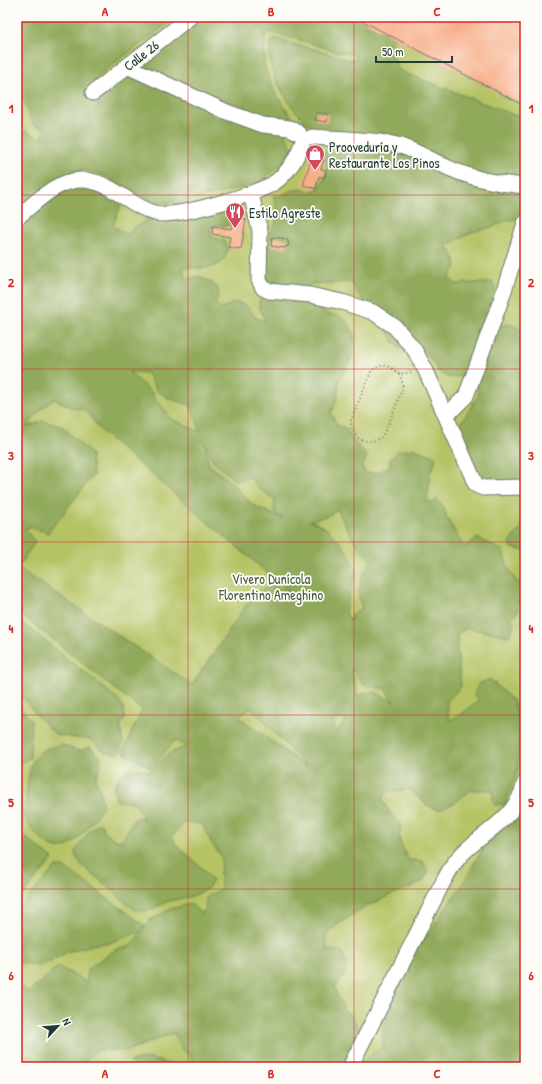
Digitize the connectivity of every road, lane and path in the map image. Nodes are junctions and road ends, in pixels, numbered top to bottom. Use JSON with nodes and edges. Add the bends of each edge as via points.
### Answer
{"nodes":[{"id":1,"x":190,"y":17,"type":"edge"},
{"id":2,"x":127,"y":66,"type":"junction"},
{"id":3,"x":93,"y":93,"type":"dead end"},
{"id":4,"x":305,"y":137,"type":"junction"},
{"id":5,"x":525,"y":186,"type":"edge"},
{"id":6,"x":251,"y":194,"type":"junction"},
{"id":7,"x":17,"y":218,"type":"edge"},
{"id":8,"x":525,"y":223,"type":"edge"},
{"id":9,"x":426,"y":371,"type":"junction"},
{"id":10,"x":399,"y":374,"type":"junction"},
{"id":11,"x":446,"y":416,"type":"junction"},
{"id":12,"x":525,"y":487,"type":"edge"},
{"id":13,"x":525,"y":782,"type":"edge"},
{"id":14,"x":350,"y":1067,"type":"edge"}],
"edges":[{"from":1,"to":2,"type":"street","name":"Calle 26"},
{"from":2,"to":3,"type":"street","name":"Calle 26"},
{"from":2,"to":4,"type":"street","via":[[227,112],[263,125],[290,128]]},
{"from":4,"to":5,"type":"street","via":[[365,140],[399,145],[452,170],[510,185]]},
{"from":4,"to":6,"type":"street","via":[[294,160],[282,176]]},
{"from":6,"to":7,"type":"street","via":[[193,210],[157,214],[143,209],[103,183],[70,181],[50,191]]},
{"from":6,"to":9,"type":"street","via":[[260,231],[259,280],[263,288],[269,291],[310,295],[373,312],[395,327],[414,349]]},
{"from":8,"to":11,"type":"street","via":[[502,297],[466,396]]},
{"from":9,"to":10,"type":"path"},
{"from":9,"to":11,"type":"street"},
{"from":10,"to":10,"type":"path","via":[[394,368],[384,365],[371,372],[351,420],[351,426],[360,439],[376,440],[383,435],[402,390],[403,384]]},
{"from":11,"to":12,"type":"street","via":[[476,485],[483,488]]},
{"from":13,"to":14,"type":"street","via":[[521,796],[506,818],[454,863]]}]}
